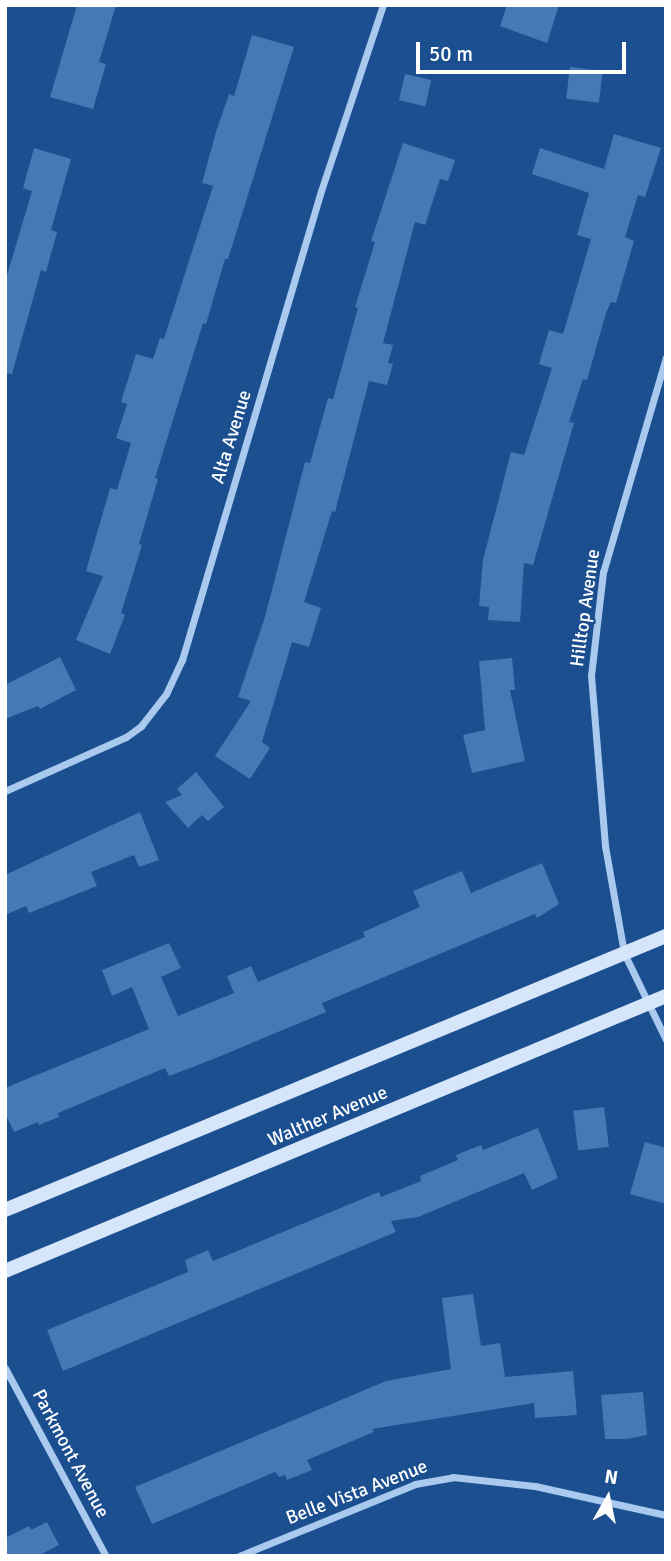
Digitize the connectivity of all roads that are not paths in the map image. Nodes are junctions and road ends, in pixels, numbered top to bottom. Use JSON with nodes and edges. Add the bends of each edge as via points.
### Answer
{"nodes":[{"id":1,"x":383,"y":5,"type":"edge"},
{"id":2,"x":666,"y":357,"type":"edge"},
{"id":3,"x":5,"y":791,"type":"edge"},
{"id":4,"x":666,"y":936,"type":"edge"},
{"id":5,"x":624,"y":953,"type":"junction"},
{"id":6,"x":666,"y":996,"type":"edge"},
{"id":7,"x":648,"y":1003,"type":"junction"},
{"id":8,"x":666,"y":1040,"type":"edge"},
{"id":9,"x":5,"y":1210,"type":"edge"},
{"id":10,"x":5,"y":1271,"type":"edge"},
{"id":11,"x":5,"y":1368,"type":"edge"},
{"id":12,"x":666,"y":1515,"type":"edge"},
{"id":13,"x":106,"y":1556,"type":"edge"},
{"id":14,"x":239,"y":1556,"type":"edge"}],
"edges":[{"from":1,"to":3,"type":"street","name":"Alta Avenue","via":[[321,191],[182,660],[166,694],[126,737]]},
{"from":2,"to":5,"type":"street","name":"Hilltop Avenue","via":[[603,572],[594,630],[593,725],[605,846]]},
{"from":4,"to":5,"type":"main road","name":"Walther Avenue"},
{"from":5,"to":7,"type":"street","name":"Hilltop Avenue"},
{"from":5,"to":9,"type":"main road","name":"Walther Avenue"},
{"from":6,"to":7,"type":"main road","name":"Walther Avenue"},
{"from":7,"to":8,"type":"street","name":"Hilltop Avenue"},
{"from":7,"to":10,"type":"main road","name":"Walther Avenue"},
{"from":11,"to":13,"type":"street","name":"Parkmont Avenue"},
{"from":12,"to":14,"type":"street","name":"Belle Vista Avenue","via":[[535,1486],[445,1478],[415,1484]]}]}
